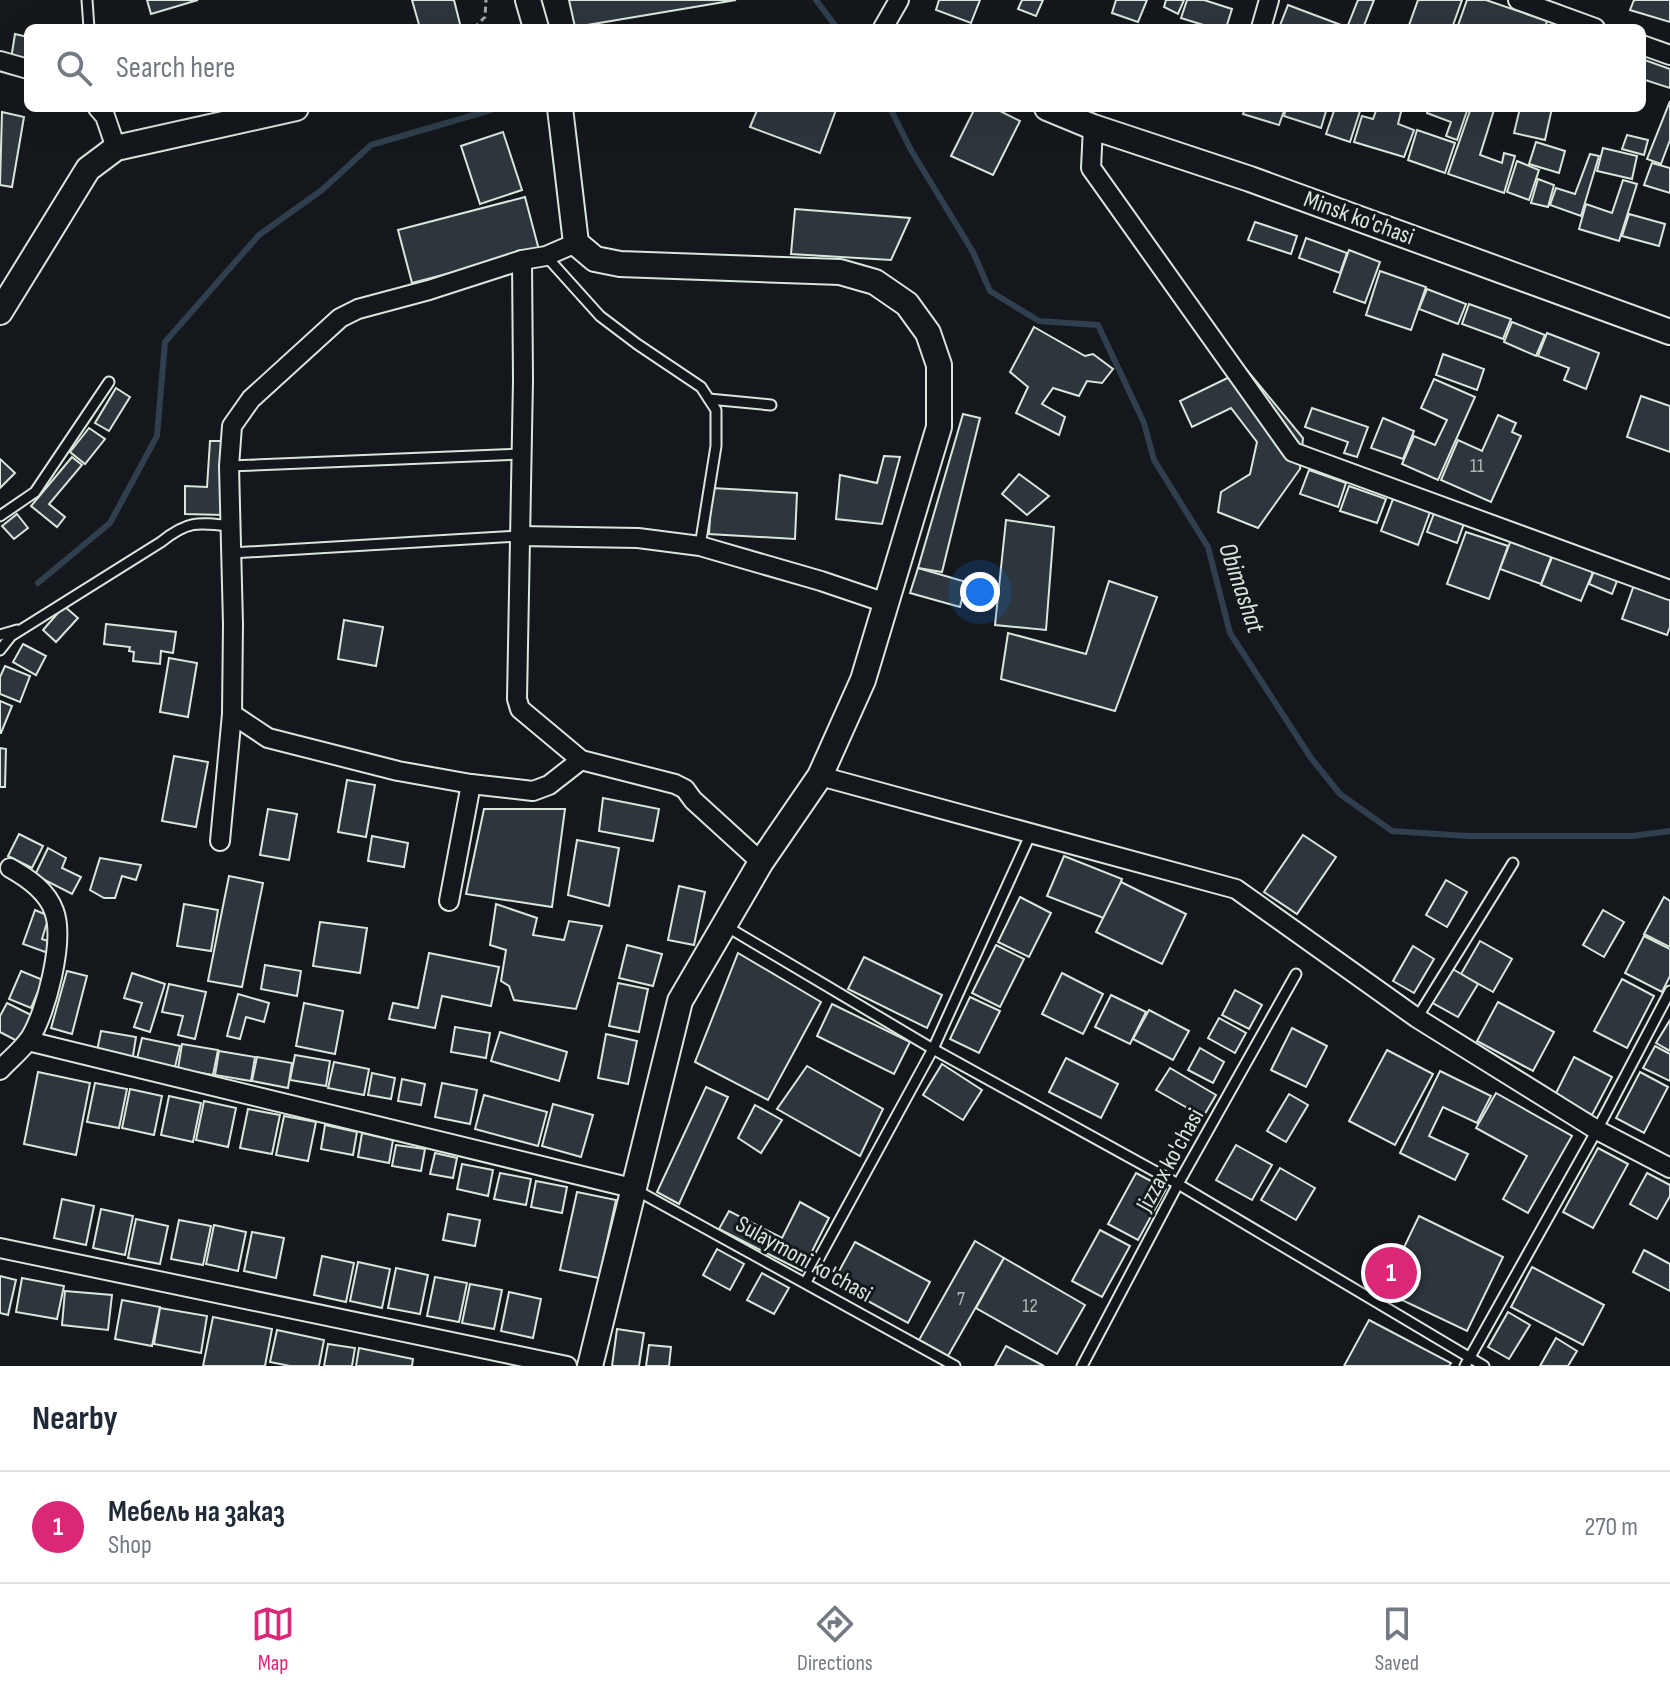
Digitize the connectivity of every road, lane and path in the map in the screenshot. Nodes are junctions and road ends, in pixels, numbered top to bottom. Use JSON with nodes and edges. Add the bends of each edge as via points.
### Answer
{"nodes":[{"id":1,"x":87,"y":0,"type":"edge"},
{"id":2,"x":486,"y":0,"type":"edge"},
{"id":3,"x":528,"y":0,"type":"edge"},
{"id":4,"x":899,"y":0,"type":"edge"},
{"id":5,"x":1269,"y":0,"type":"edge"},
{"id":6,"x":1518,"y":0,"type":"edge"},
{"id":7,"x":89,"y":24,"type":"edge"},
{"id":8,"x":478,"y":24,"type":"edge"},
{"id":9,"x":535,"y":24,"type":"edge"},
{"id":10,"x":885,"y":24,"type":"edge"},
{"id":11,"x":1262,"y":24,"type":"edge"},
{"id":12,"x":1584,"y":24,"type":"edge"},
{"id":13,"x":1646,"y":46,"type":"edge"},
{"id":14,"x":1670,"y":55,"type":"edge"},
{"id":15,"x":0,"y":61,"type":"edge"},
{"id":16,"x":24,"y":68,"type":"edge"},
{"id":17,"x":102,"y":112,"type":"edge"},
{"id":18,"x":278,"y":112,"type":"edge"},
{"id":19,"x":560,"y":112,"type":"edge"},
{"id":20,"x":1057,"y":112,"type":"edge"},
{"id":21,"x":1093,"y":127,"type":"junction"},
{"id":22,"x":116,"y":148,"type":"junction"},
{"id":23,"x":576,"y":243,"type":"junction"},
{"id":24,"x":546,"y":256,"type":"junction"},
{"id":25,"x":522,"y":260,"type":"junction"},
{"id":26,"x":0,"y":312,"type":"edge"},
{"id":27,"x":1670,"y":332,"type":"edge"},
{"id":28,"x":109,"y":382,"type":"dead end"},
{"id":29,"x":709,"y":399,"type":"junction"},
{"id":30,"x":771,"y":405,"type":"dead end"},
{"id":31,"x":522,"y":454,"type":"junction"},
{"id":32,"x":229,"y":466,"type":"junction"},
{"id":33,"x":0,"y":516,"type":"edge"},
{"id":34,"x":230,"y":526,"type":"junction"},
{"id":35,"x":519,"y":536,"type":"junction"},
{"id":36,"x":700,"y":546,"type":"junction"},
{"id":37,"x":231,"y":553,"type":"junction"},
{"id":38,"x":1670,"y":590,"type":"edge"},
{"id":39,"x":886,"y":603,"type":"junction"},
{"id":40,"x":24,"y":628,"type":"junction"},
{"id":41,"x":0,"y":635,"type":"edge"},
{"id":42,"x":0,"y":650,"type":"edge"},
{"id":43,"x":232,"y":714,"type":"junction"},
{"id":44,"x":581,"y":760,"type":"junction"},
{"id":45,"x":820,"y":776,"type":"junction"},
{"id":46,"x":471,"y":784,"type":"junction"},
{"id":47,"x":1031,"y":833,"type":"junction"},
{"id":48,"x":220,"y":841,"type":"dead end"},
{"id":49,"x":761,"y":862,"type":"junction"},
{"id":50,"x":1513,"y":863,"type":"dead end"},
{"id":51,"x":10,"y":868,"type":"dead end"},
{"id":52,"x":449,"y":901,"type":"dead end"},
{"id":53,"x":724,"y":925,"type":"junction"},
{"id":54,"x":1296,"y":974,"type":"dead end"},
{"id":55,"x":1670,"y":991,"type":"edge"},
{"id":56,"x":1417,"y":1018,"type":"junction"},
{"id":57,"x":28,"y":1041,"type":"junction"},
{"id":58,"x":933,"y":1049,"type":"junction"},
{"id":59,"x":0,"y":1070,"type":"edge"},
{"id":60,"x":1597,"y":1130,"type":"junction"},
{"id":61,"x":1670,"y":1168,"type":"edge"},
{"id":62,"x":1178,"y":1184,"type":"junction"},
{"id":63,"x":632,"y":1188,"type":"junction"},
{"id":64,"x":0,"y":1248,"type":"edge"},
{"id":65,"x":806,"y":1282,"type":"junction"},
{"id":66,"x":1467,"y":1362,"type":"edge"},
{"id":67,"x":567,"y":1366,"type":"edge"},
{"id":68,"x":590,"y":1366,"type":"edge"},
{"id":69,"x":955,"y":1366,"type":"edge"},
{"id":70,"x":1082,"y":1366,"type":"edge"},
{"id":71,"x":1484,"y":1366,"type":"edge"}],
"edges":[{"from":1,"to":7,"type":"lane"},
{"from":2,"to":8,"type":"path","via":[[485,17]]},
{"from":3,"to":9,"type":"street"},
{"from":4,"to":10,"type":"street"},
{"from":5,"to":11,"type":"street"},
{"from":6,"to":12,"type":"street"},
{"from":13,"to":14,"type":"street"},
{"from":15,"to":16,"type":"street"},
{"from":17,"to":22,"type":"street"},
{"from":18,"to":22,"type":"street"},
{"from":19,"to":23,"type":"street"},
{"from":20,"to":21,"type":"street","name":"Minsk ko'chasi"},
{"from":21,"to":27,"type":"street","name":"Minsk ko'chasi"},
{"from":21,"to":38,"type":"street","via":[[1091,168],[1293,452]]},
{"from":22,"to":26,"type":"street","via":[[88,169]]},
{"from":23,"to":24,"type":"street"},
{"from":23,"to":39,"type":"street","via":[[595,259],[620,264],[840,272],[875,282],[907,304],[928,333],[939,365],[941,400],[939,427]]},
{"from":24,"to":25,"type":"street"},
{"from":24,"to":29,"type":"lane","via":[[600,316],[701,387]]},
{"from":25,"to":31,"type":"street"},
{"from":25,"to":32,"type":"street","via":[[340,318],[251,399],[232,426]]},
{"from":28,"to":33,"type":"lane","via":[[35,492]]},
{"from":29,"to":30,"type":"lane"},
{"from":29,"to":36,"type":"lane","via":[[716,410],[716,446]]},
{"from":31,"to":32,"type":"lane"},
{"from":31,"to":35,"type":"street"},
{"from":32,"to":34,"type":"street"},
{"from":34,"to":37,"type":"street"},
{"from":34,"to":40,"type":"lane","via":[[197,522],[178,528]]},
{"from":35,"to":36,"type":"street","via":[[638,538]]},
{"from":35,"to":37,"type":"lane"},
{"from":35,"to":44,"type":"street","via":[[517,699],[526,716]]},
{"from":36,"to":39,"type":"street"},
{"from":37,"to":43,"type":"street"},
{"from":39,"to":45,"type":"street","via":[[863,680]]},
{"from":40,"to":41,"type":"lane"},
{"from":40,"to":42,"type":"lane"},
{"from":43,"to":46,"type":"street","via":[[268,738]]},
{"from":43,"to":48,"type":"street"},
{"from":44,"to":46,"type":"street","via":[[533,791]]},
{"from":44,"to":49,"type":"street","via":[[685,789]]},
{"from":45,"to":47,"type":"street"},
{"from":45,"to":49,"type":"street"},
{"from":46,"to":52,"type":"street"},
{"from":47,"to":56,"type":"street","via":[[1236,889]]},
{"from":47,"to":58,"type":"lane"},
{"from":49,"to":53,"type":"street"},
{"from":50,"to":56,"type":"lane"},
{"from":51,"to":57,"type":"street","via":[[46,897],[55,911],[58,933],[40,1020]]},
{"from":53,"to":58,"type":"lane"},
{"from":53,"to":63,"type":"street","via":[[680,1001]]},
{"from":54,"to":62,"type":"lane","name":"Jizzax ko'chasi"},
{"from":55,"to":60,"type":"lane"},
{"from":56,"to":60,"type":"street"},
{"from":57,"to":59,"type":"street"},
{"from":57,"to":63,"type":"street"},
{"from":58,"to":62,"type":"lane"},
{"from":58,"to":65,"type":"lane"},
{"from":60,"to":61,"type":"street"},
{"from":60,"to":66,"type":"lane"},
{"from":62,"to":66,"type":"lane"},
{"from":62,"to":70,"type":"lane","name":"Jizzax ko'chasi"},
{"from":63,"to":65,"type":"lane","name":"Sulaymoni ko'chasi"},
{"from":63,"to":68,"type":"street"},
{"from":64,"to":67,"type":"street"},
{"from":65,"to":69,"type":"lane","name":"Sulaymoni ko'chasi"},
{"from":66,"to":71,"type":"lane"}]}
